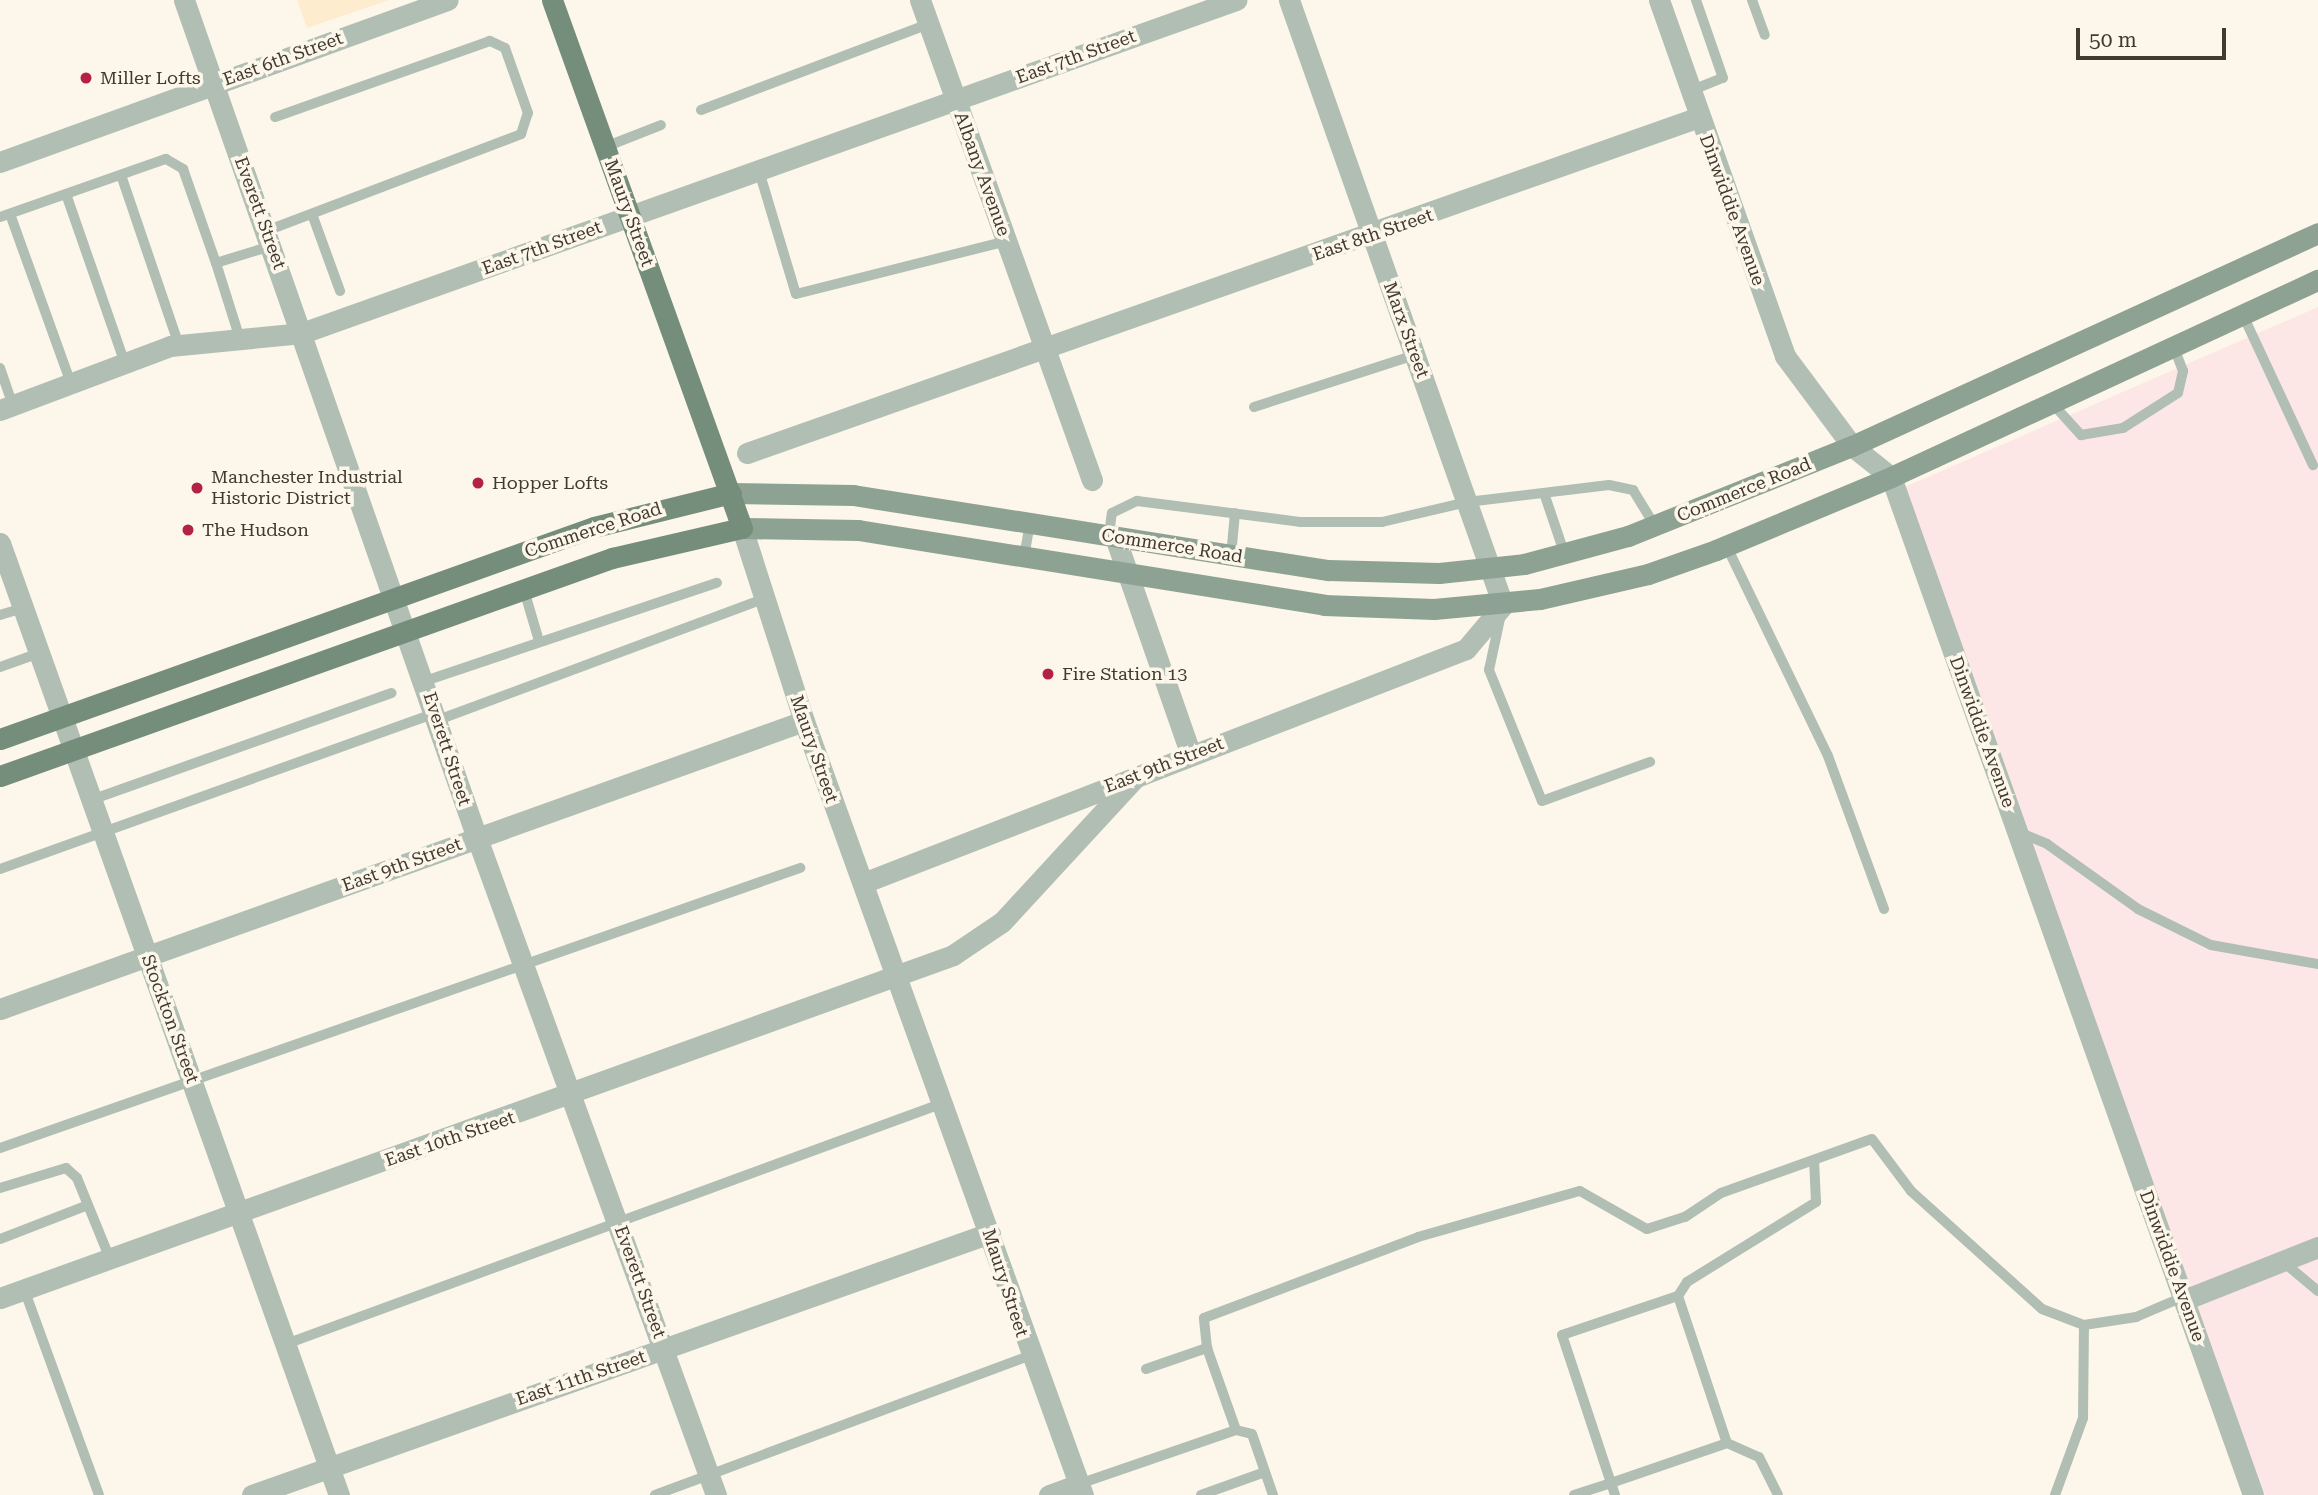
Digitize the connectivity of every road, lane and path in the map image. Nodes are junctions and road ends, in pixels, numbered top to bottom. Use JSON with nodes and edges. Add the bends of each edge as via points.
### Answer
{"nodes":[{"id":1,"x":184,"y":0,"type":"edge"},
{"id":2,"x":449,"y":0,"type":"edge"},
{"id":3,"x":552,"y":0,"type":"edge"},
{"id":4,"x":920,"y":0,"type":"edge"},
{"id":5,"x":1236,"y":0,"type":"edge"},
{"id":6,"x":1289,"y":0,"type":"edge"},
{"id":7,"x":1659,"y":0,"type":"edge"},
{"id":8,"x":1696,"y":0,"type":"edge"},
{"id":9,"x":1752,"y":0,"type":"edge"},
{"id":10,"x":929,"y":24,"type":"junction"},
{"id":11,"x":1765,"y":35,"type":"dead end"},
{"id":12,"x":213,"y":85,"type":"junction"},
{"id":13,"x":1690,"y":91,"type":"junction"},
{"id":14,"x":956,"y":100,"type":"junction"},
{"id":15,"x":701,"y":110,"type":"dead end"},
{"id":16,"x":275,"y":117,"type":"dead end"},
{"id":17,"x":1699,"y":117,"type":"junction"},
{"id":18,"x":662,"y":125,"type":"dead end"},
{"id":19,"x":605,"y":148,"type":"junction"},
{"id":20,"x":0,"y":162,"type":"edge"},
{"id":21,"x":759,"y":171,"type":"junction"},
{"id":22,"x":121,"y":175,"type":"junction"},
{"id":23,"x":66,"y":194,"type":"junction"},
{"id":24,"x":312,"y":214,"type":"junction"},
{"id":25,"x":5,"y":216,"type":"edge"},
{"id":26,"x":630,"y":217,"type":"junction"},
{"id":27,"x":2318,"y":233,"type":"edge"},
{"id":28,"x":1373,"y":236,"type":"junction"},
{"id":29,"x":269,"y":239,"type":"junction"},
{"id":30,"x":1007,"y":241,"type":"junction"},
{"id":31,"x":216,"y":263,"type":"junction"},
{"id":32,"x":2318,"y":280,"type":"edge"},
{"id":33,"x":340,"y":291,"type":"dead end"},
{"id":34,"x":2242,"y":313,"type":"junction"},
{"id":35,"x":302,"y":333,"type":"junction"},
{"id":36,"x":240,"y":339,"type":"junction"},
{"id":37,"x":179,"y":345,"type":"junction"},
{"id":38,"x":2173,"y":345,"type":"junction"},
{"id":39,"x":1045,"y":348,"type":"junction"},
{"id":40,"x":1415,"y":355,"type":"junction"},
{"id":41,"x":125,"y":363,"type":"junction"},
{"id":42,"x":0,"y":368,"type":"edge"},
{"id":43,"x":71,"y":383,"type":"junction"},
{"id":44,"x":2051,"y":402,"type":"junction"},
{"id":45,"x":6,"y":407,"type":"edge"},
{"id":46,"x":1254,"y":407,"type":"dead end"},
{"id":47,"x":1852,"y":446,"type":"junction"},
{"id":48,"x":747,"y":453,"type":"dead end"},
{"id":49,"x":2313,"y":465,"type":"dead end"},
{"id":50,"x":1891,"y":477,"type":"junction"},
{"id":51,"x":1092,"y":480,"type":"dead end"},
{"id":52,"x":731,"y":493,"type":"junction"},
{"id":53,"x":1544,"y":493,"type":"junction"},
{"id":54,"x":1467,"y":502,"type":"junction"},
{"id":55,"x":1235,"y":513,"type":"junction"},
{"id":56,"x":1030,"y":523,"type":"junction"},
{"id":57,"x":1655,"y":526,"type":"junction"},
{"id":58,"x":742,"y":528,"type":"junction"},
{"id":59,"x":1112,"y":536,"type":"junction"},
{"id":60,"x":0,"y":543,"type":"edge"},
{"id":61,"x":1726,"y":545,"type":"junction"},
{"id":62,"x":1565,"y":555,"type":"junction"},
{"id":63,"x":1231,"y":556,"type":"junction"},
{"id":64,"x":1024,"y":557,"type":"junction"},
{"id":65,"x":1491,"y":569,"type":"junction"},
{"id":66,"x":1127,"y":575,"type":"junction"},
{"id":67,"x":717,"y":583,"type":"dead end"},
{"id":68,"x":524,"y":590,"type":"junction"},
{"id":69,"x":396,"y":597,"type":"junction"},
{"id":70,"x":764,"y":599,"type":"junction"},
{"id":71,"x":1503,"y":605,"type":"junction"},
{"id":72,"x":23,"y":608,"type":"junction"},
{"id":73,"x":0,"y":615,"type":"edge"},
{"id":74,"x":408,"y":633,"type":"junction"},
{"id":75,"x":539,"y":641,"type":"junction"},
{"id":76,"x":39,"y":653,"type":"junction"},
{"id":77,"x":0,"y":667,"type":"edge"},
{"id":78,"x":425,"y":681,"type":"junction"},
{"id":79,"x":391,"y":693,"type":"dead end"},
{"id":80,"x":62,"y":717,"type":"junction"},
{"id":81,"x":436,"y":717,"type":"junction"},
{"id":82,"x":804,"y":721,"type":"junction"},
{"id":83,"x":0,"y":739,"type":"edge"},
{"id":84,"x":74,"y":750,"type":"junction"},
{"id":85,"x":1191,"y":755,"type":"junction"},
{"id":86,"x":1650,"y":762,"type":"dead end"},
{"id":87,"x":1140,"y":773,"type":"junction"},
{"id":88,"x":0,"y":776,"type":"edge"},
{"id":89,"x":91,"y":800,"type":"junction"},
{"id":90,"x":2017,"y":831,"type":"junction"},
{"id":91,"x":104,"y":834,"type":"junction"},
{"id":92,"x":477,"y":838,"type":"junction"},
{"id":93,"x":800,"y":867,"type":"dead end"},
{"id":94,"x":0,"y":869,"type":"edge"},
{"id":95,"x":863,"y":883,"type":"junction"},
{"id":96,"x":1884,"y":909,"type":"dead end"},
{"id":97,"x":147,"y":956,"type":"junction"},
{"id":98,"x":523,"y":961,"type":"junction"},
{"id":99,"x":2318,"y":964,"type":"edge"},
{"id":100,"x":898,"y":976,"type":"junction"},
{"id":101,"x":0,"y":1009,"type":"edge"},
{"id":102,"x":192,"y":1082,"type":"junction"},
{"id":103,"x":573,"y":1097,"type":"junction"},
{"id":104,"x":943,"y":1103,"type":"junction"},
{"id":105,"x":0,"y":1148,"type":"edge"},
{"id":106,"x":1814,"y":1160,"type":"junction"},
{"id":107,"x":0,"y":1188,"type":"edge"},
{"id":108,"x":88,"y":1205,"type":"junction"},
{"id":109,"x":239,"y":1212,"type":"junction"},
{"id":110,"x":619,"y":1222,"type":"junction"},
{"id":111,"x":990,"y":1233,"type":"junction"},
{"id":112,"x":0,"y":1239,"type":"edge"},
{"id":113,"x":2318,"y":1247,"type":"edge"},
{"id":114,"x":110,"y":1258,"type":"junction"},
{"id":115,"x":2282,"y":1261,"type":"junction"},
{"id":116,"x":24,"y":1289,"type":"junction"},
{"id":117,"x":2318,"y":1291,"type":"edge"},
{"id":118,"x":1678,"y":1296,"type":"junction"},
{"id":119,"x":0,"y":1298,"type":"edge"},
{"id":120,"x":2184,"y":1299,"type":"junction"},
{"id":121,"x":2084,"y":1325,"type":"junction"},
{"id":122,"x":286,"y":1344,"type":"junction"},
{"id":123,"x":1207,"y":1348,"type":"junction"},
{"id":124,"x":665,"y":1349,"type":"junction"},
{"id":125,"x":1029,"y":1356,"type":"junction"},
{"id":126,"x":1146,"y":1369,"type":"dead end"},
{"id":127,"x":1236,"y":1430,"type":"junction"},
{"id":128,"x":1727,"y":1443,"type":"junction"},
{"id":129,"x":328,"y":1466,"type":"junction"},
{"id":130,"x":1265,"y":1472,"type":"junction"},
{"id":131,"x":1611,"y":1483,"type":"junction"},
{"id":132,"x":713,"y":1486,"type":"edge"},
{"id":133,"x":1082,"y":1489,"type":"edge"},
{"id":134,"x":99,"y":1495,"type":"edge"},
{"id":135,"x":252,"y":1495,"type":"edge"},
{"id":136,"x":339,"y":1495,"type":"edge"},
{"id":137,"x":655,"y":1495,"type":"edge"},
{"id":138,"x":1049,"y":1495,"type":"edge"},
{"id":139,"x":1200,"y":1495,"type":"edge"},
{"id":140,"x":1273,"y":1495,"type":"edge"},
{"id":141,"x":1574,"y":1495,"type":"edge"},
{"id":142,"x":1615,"y":1495,"type":"edge"},
{"id":143,"x":1778,"y":1495,"type":"edge"},
{"id":144,"x":2054,"y":1495,"type":"edge"},
{"id":145,"x":2253,"y":1495,"type":"edge"}],
"edges":[{"from":1,"to":12,"type":"street","name":"Everett Street"},
{"from":2,"to":12,"type":"street","name":"East 6th Street"},
{"from":3,"to":19,"type":"main road","name":"Maury Street"},
{"from":4,"to":10,"type":"street","name":"Albany Avenue"},
{"from":5,"to":14,"type":"street","name":"East 7th Street"},
{"from":6,"to":28,"type":"street","name":"Marx Street"},
{"from":7,"to":13,"type":"street","name":"Dinwiddie Avenue"},
{"from":8,"to":13,"type":"lane","via":[[1723,78]]},
{"from":9,"to":11,"type":"lane"},
{"from":10,"to":14,"type":"street","name":"Albany Avenue"},
{"from":10,"to":15,"type":"lane"},
{"from":12,"to":20,"type":"street","name":"East 6th Street"},
{"from":12,"to":29,"type":"street","name":"Everett Street"},
{"from":13,"to":17,"type":"street","name":"Dinwiddie Avenue"},
{"from":14,"to":21,"type":"street","name":"East 7th Street"},
{"from":14,"to":30,"type":"street","name":"Albany Avenue"},
{"from":16,"to":24,"type":"lane","via":[[490,41],[505,48],[528,113],[521,134]]},
{"from":17,"to":28,"type":"street","name":"East 8th Street"},
{"from":17,"to":47,"type":"street","name":"Dinwiddie Avenue","via":[[1780,346]]},
{"from":18,"to":19,"type":"lane"},
{"from":19,"to":26,"type":"main road","name":"Maury Street"},
{"from":21,"to":26,"type":"street","name":"East 7th Street"},
{"from":21,"to":30,"type":"lane","via":[[796,294]]},
{"from":22,"to":23,"type":"lane"},
{"from":22,"to":31,"type":"lane","via":[[175,160]]},
{"from":22,"to":37,"type":"lane"},
{"from":23,"to":25,"type":"lane"},
{"from":23,"to":41,"type":"lane"},
{"from":24,"to":29,"type":"lane"},
{"from":24,"to":33,"type":"lane"},
{"from":25,"to":43,"type":"lane"},
{"from":26,"to":35,"type":"street","name":"East 7th Street"},
{"from":26,"to":52,"type":"main road","name":"Maury Street"},
{"from":27,"to":47,"type":"main road","name":"Commerce Road"},
{"from":28,"to":39,"type":"street","name":"East 8th Street"},
{"from":28,"to":40,"type":"street","name":"Marx Street"},
{"from":29,"to":31,"type":"lane"},
{"from":29,"to":35,"type":"street","name":"Everett Street"},
{"from":30,"to":39,"type":"street","name":"Albany Avenue"},
{"from":31,"to":36,"type":"lane"},
{"from":32,"to":34,"type":"main road","name":"Commerce Road"},
{"from":34,"to":38,"type":"main road","name":"Commerce Road"},
{"from":34,"to":49,"type":"lane"},
{"from":35,"to":36,"type":"street","name":"East 7th Street"},
{"from":35,"to":69,"type":"street","name":"Everett Street"},
{"from":36,"to":37,"type":"street","name":"East 7th Street"},
{"from":37,"to":41,"type":"street","name":"East 7th Street"},
{"from":38,"to":44,"type":"main road","name":"Commerce Road"},
{"from":38,"to":44,"type":"lane","via":[[2183,371],[2178,393],[2123,428],[2081,435]]},
{"from":39,"to":48,"type":"street"},
{"from":39,"to":51,"type":"street","name":"Albany Avenue"},
{"from":40,"to":46,"type":"lane"},
{"from":40,"to":54,"type":"street","name":"Marx Street"},
{"from":41,"to":43,"type":"street","name":"East 7th Street"},
{"from":42,"to":45,"type":"lane"},
{"from":43,"to":45,"type":"street","name":"East 7th Street"},
{"from":44,"to":50,"type":"main road","name":"Commerce Road"},
{"from":47,"to":50,"type":"street","name":"Dinwiddie Avenue"},
{"from":47,"to":57,"type":"main road","name":"Commerce Road"},
{"from":50,"to":61,"type":"main road","name":"Commerce Road"},
{"from":50,"to":90,"type":"street","name":"Dinwiddie Avenue"},
{"from":52,"to":56,"type":"main road","name":"Commerce Road","via":[[853,495]]},
{"from":52,"to":58,"type":"main road","name":"Maury Street"},
{"from":52,"to":69,"type":"main road","name":"Commerce Road","via":[[615,521]]},
{"from":53,"to":54,"type":"lane"},
{"from":53,"to":57,"type":"lane","via":[[1622,486],[1641,500]]},
{"from":53,"to":62,"type":"lane"},
{"from":54,"to":55,"type":"lane","via":[[1382,522],[1300,522]]},
{"from":54,"to":65,"type":"street","name":"Marx Street"},
{"from":55,"to":59,"type":"lane","via":[[1137,501],[1112,513]]},
{"from":55,"to":63,"type":"lane"},
{"from":56,"to":59,"type":"main road","name":"Commerce Road"},
{"from":56,"to":64,"type":"lane"},
{"from":57,"to":62,"type":"main road","name":"Commerce Road"},
{"from":58,"to":64,"type":"main road","name":"Commerce Road","via":[[858,530]]},
{"from":58,"to":68,"type":"main road","name":"Commerce Road","via":[[649,547]]},
{"from":58,"to":70,"type":"street","name":"Maury Street"},
{"from":59,"to":63,"type":"main road","name":"Commerce Road"},
{"from":59,"to":66,"type":"street"},
{"from":60,"to":72,"type":"street","name":"Stockton Street"},
{"from":61,"to":71,"type":"main road","name":"Commerce Road","via":[[1614,583]]},
{"from":61,"to":96,"type":"lane","via":[[1828,756]]},
{"from":62,"to":65,"type":"main road","name":"Commerce Road"},
{"from":63,"to":65,"type":"main road","name":"Commerce Road","via":[[1362,573]]},
{"from":64,"to":66,"type":"main road","name":"Commerce Road"},
{"from":65,"to":71,"type":"street","name":"Marx Street"},
{"from":66,"to":71,"type":"main road","name":"Commerce Road","via":[[1356,608]]},
{"from":66,"to":85,"type":"street"},
{"from":67,"to":75,"type":"lane"},
{"from":68,"to":74,"type":"main road","name":"Commerce Road"},
{"from":68,"to":75,"type":"lane"},
{"from":69,"to":74,"type":"street","name":"Everett Street"},
{"from":69,"to":80,"type":"main road","name":"Commerce Road"},
{"from":70,"to":81,"type":"lane"},
{"from":70,"to":82,"type":"street","name":"Maury Street"},
{"from":71,"to":85,"type":"street","name":"East 9th Street","via":[[1466,649]]},
{"from":71,"to":86,"type":"lane","via":[[1489,670],[1542,801]]},
{"from":72,"to":73,"type":"lane"},
{"from":72,"to":76,"type":"street","name":"Stockton Street"},
{"from":74,"to":78,"type":"street","name":"Everett Street"},
{"from":74,"to":84,"type":"main road","name":"Commerce Road"},
{"from":75,"to":78,"type":"lane"},
{"from":76,"to":77,"type":"lane"},
{"from":76,"to":80,"type":"street","name":"Stockton Street"},
{"from":78,"to":81,"type":"street","name":"Everett Street"},
{"from":79,"to":89,"type":"lane"},
{"from":80,"to":83,"type":"main road","name":"Commerce Road"},
{"from":80,"to":84,"type":"street","name":"Stockton Street"},
{"from":81,"to":91,"type":"lane"},
{"from":81,"to":92,"type":"street","name":"Everett Street"},
{"from":82,"to":92,"type":"street","name":"East 9th Street"},
{"from":82,"to":95,"type":"street","name":"Maury Street"},
{"from":84,"to":88,"type":"main road","name":"Commerce Road"},
{"from":84,"to":89,"type":"street","name":"Stockton Street"},
{"from":85,"to":87,"type":"street","name":"East 9th Street"},
{"from":87,"to":95,"type":"street","name":"East 9th Street"},
{"from":87,"to":100,"type":"street","name":"East 10th Street","via":[[978,942]]},
{"from":89,"to":91,"type":"street","name":"Stockton Street"},
{"from":90,"to":99,"type":"lane","via":[[2047,844],[2138,909],[2211,945]]},
{"from":90,"to":120,"type":"street","name":"Dinwiddie Avenue"},
{"from":91,"to":94,"type":"lane"},
{"from":91,"to":97,"type":"street","name":"Stockton Street"},
{"from":92,"to":97,"type":"street","name":"East 9th Street"},
{"from":92,"to":98,"type":"street","name":"Everett Street"},
{"from":93,"to":98,"type":"lane"},
{"from":95,"to":100,"type":"street","name":"Maury Street"},
{"from":97,"to":101,"type":"street","name":"East 9th Street"},
{"from":97,"to":102,"type":"street","name":"Stockton Street"},
{"from":98,"to":102,"type":"lane"},
{"from":98,"to":103,"type":"street","name":"Everett Street"},
{"from":100,"to":103,"type":"street","name":"East 10th Street"},
{"from":100,"to":104,"type":"street","name":"Maury Street"},
{"from":102,"to":105,"type":"lane"},
{"from":102,"to":109,"type":"street","name":"Stockton Street"},
{"from":103,"to":109,"type":"street","name":"East 10th Street"},
{"from":103,"to":110,"type":"street","name":"Everett Street"},
{"from":104,"to":110,"type":"lane"},
{"from":104,"to":111,"type":"street","name":"Maury Street"},
{"from":106,"to":118,"type":"lane","via":[[1816,1202],[1687,1282]]},
{"from":106,"to":121,"type":"lane","via":[[1872,1139],[1911,1191],[2042,1308]]},
{"from":106,"to":123,"type":"lane","via":[[1721,1193],[1685,1217],[1647,1229],[1580,1191],[1418,1237],[1204,1318]]},
{"from":107,"to":108,"type":"lane","via":[[66,1168]]},
{"from":108,"to":112,"type":"lane"},
{"from":108,"to":114,"type":"lane"},
{"from":109,"to":114,"type":"street","name":"East 10th Street"},
{"from":109,"to":122,"type":"street","name":"Stockton Street"},
{"from":110,"to":122,"type":"lane"},
{"from":110,"to":124,"type":"street","name":"Everett Street"},
{"from":111,"to":124,"type":"street","name":"East 11th Street"},
{"from":111,"to":125,"type":"street","name":"Maury Street"},
{"from":113,"to":115,"type":"street"},
{"from":114,"to":116,"type":"street","name":"East 10th Street"},
{"from":115,"to":117,"type":"lane"},
{"from":115,"to":120,"type":"street"},
{"from":116,"to":119,"type":"street","name":"East 10th Street"},
{"from":116,"to":134,"type":"lane"},
{"from":118,"to":128,"type":"lane"},
{"from":118,"to":131,"type":"lane","via":[[1562,1335]]},
{"from":120,"to":121,"type":"lane","via":[[2136,1317]]},
{"from":120,"to":145,"type":"street","name":"Dinwiddie Avenue"},
{"from":121,"to":144,"type":"lane","via":[[2083,1418]]},
{"from":122,"to":129,"type":"street","name":"Stockton Street"},
{"from":123,"to":126,"type":"lane"},
{"from":123,"to":127,"type":"lane"},
{"from":124,"to":129,"type":"street","name":"East 11th Street"},
{"from":124,"to":132,"type":"street","name":"Everett Street"},
{"from":125,"to":132,"type":"lane"},
{"from":125,"to":133,"type":"street","name":"Maury Street"},
{"from":127,"to":130,"type":"lane","via":[[1252,1434]]},
{"from":127,"to":133,"type":"lane"},
{"from":128,"to":131,"type":"lane"},
{"from":128,"to":143,"type":"lane","via":[[1759,1457]]},
{"from":129,"to":135,"type":"street","name":"East 11th Street"},
{"from":129,"to":136,"type":"street","name":"Stockton Street"},
{"from":130,"to":139,"type":"lane"},
{"from":130,"to":140,"type":"lane"},
{"from":131,"to":141,"type":"lane"},
{"from":131,"to":142,"type":"lane"},
{"from":132,"to":137,"type":"lane"},
{"from":133,"to":138,"type":"street"}]}
